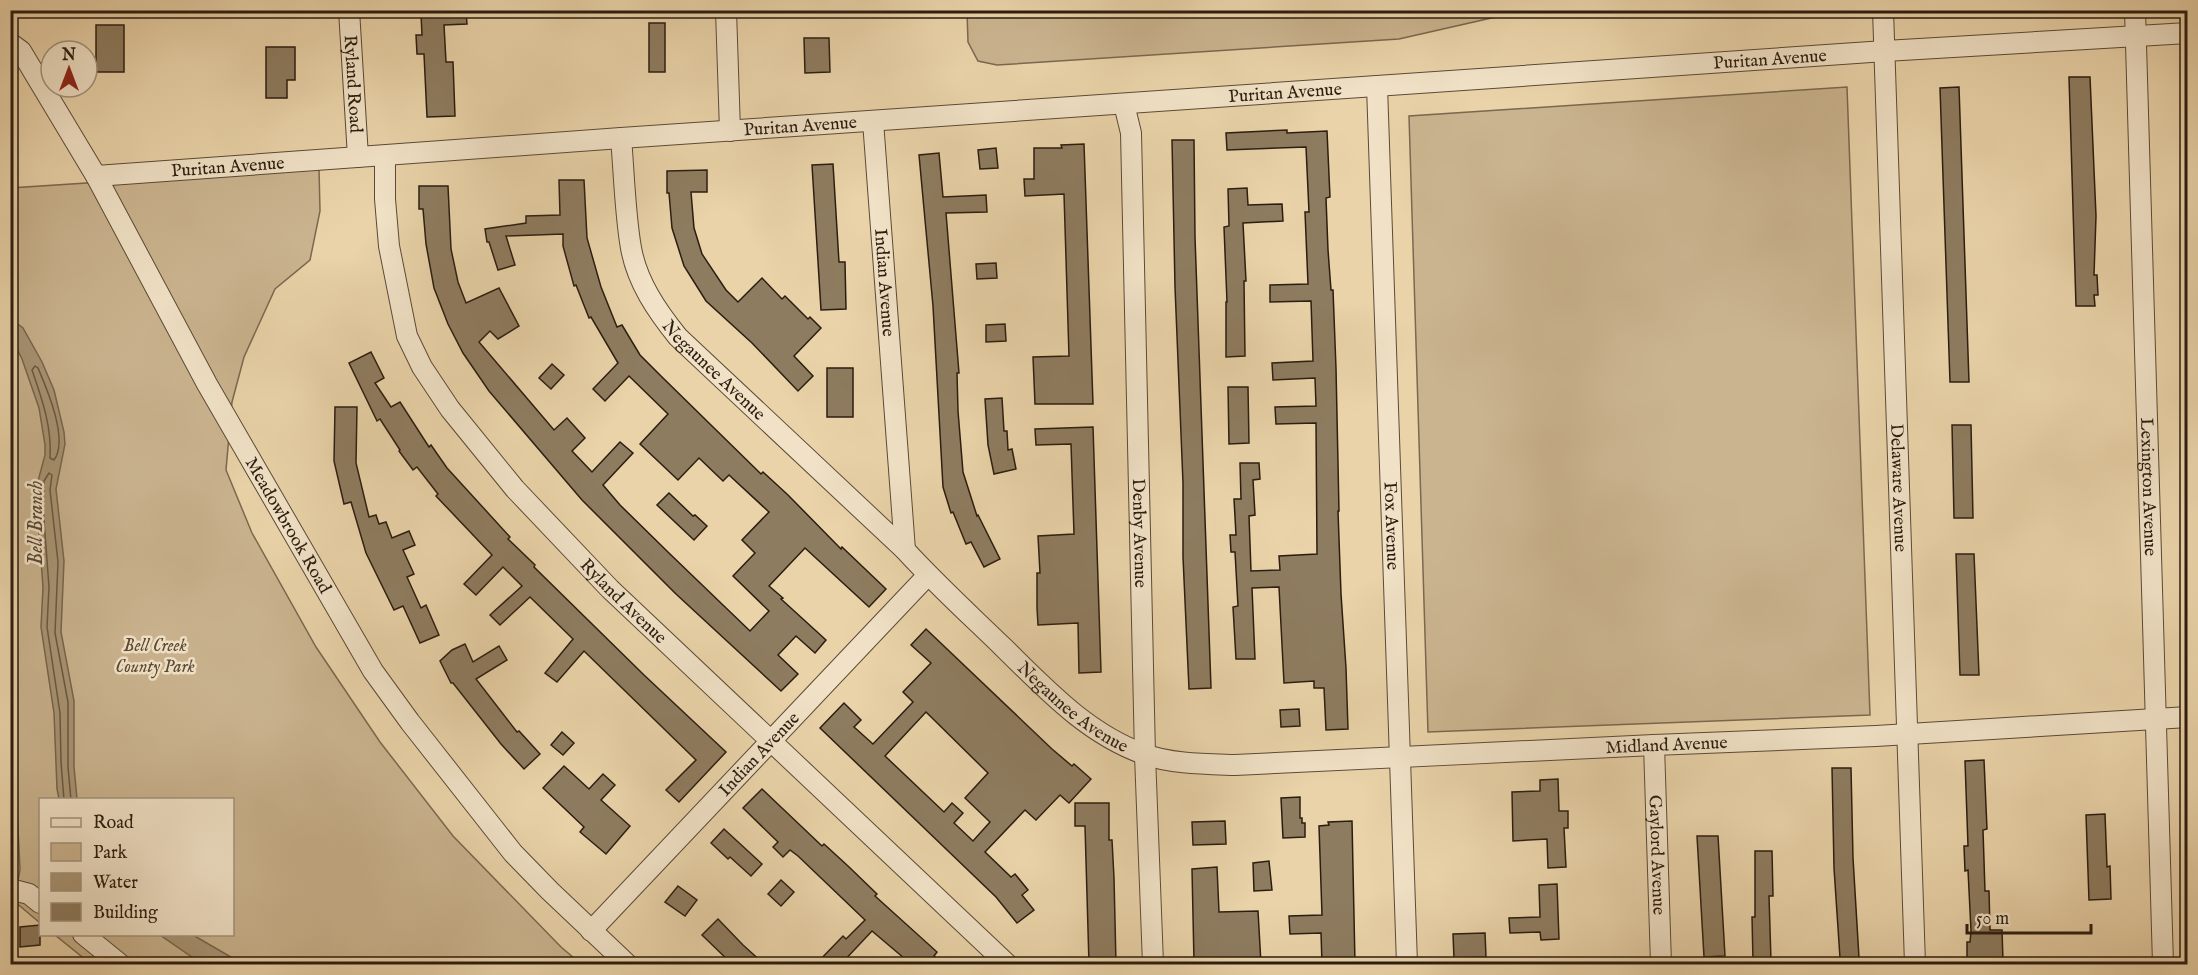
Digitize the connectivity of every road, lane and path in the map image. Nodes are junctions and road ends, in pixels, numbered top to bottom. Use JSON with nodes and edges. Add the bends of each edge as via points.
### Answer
{"nodes":[{"id":1,"x":349,"y":10,"type":"edge"},
{"id":2,"x":726,"y":10,"type":"edge"},
{"id":3,"x":1883,"y":10,"type":"edge"},
{"id":4,"x":2135,"y":10,"type":"edge"},
{"id":5,"x":2187,"y":33,"type":"edge"},
{"id":6,"x":2136,"y":36,"type":"junction"},
{"id":7,"x":10,"y":43,"type":"edge"},
{"id":8,"x":1885,"y":51,"type":"junction"},
{"id":9,"x":1377,"y":86,"type":"junction"},
{"id":10,"x":1124,"y":104,"type":"junction"},
{"id":11,"x":873,"y":122,"type":"junction"},
{"id":12,"x":730,"y":131,"type":"junction"},
{"id":13,"x":621,"y":138,"type":"junction"},
{"id":14,"x":385,"y":156,"type":"junction"},
{"id":15,"x":358,"y":157,"type":"junction"},
{"id":16,"x":96,"y":176,"type":"junction"},
{"id":17,"x":905,"y":550,"type":"junction"},
{"id":18,"x":928,"y":575,"type":"junction"},
{"id":19,"x":2187,"y":717,"type":"edge"},
{"id":20,"x":2156,"y":718,"type":"junction"},
{"id":21,"x":1907,"y":734,"type":"junction"},
{"id":22,"x":771,"y":741,"type":"junction"},
{"id":23,"x":1654,"y":745,"type":"junction"},
{"id":24,"x":1145,"y":755,"type":"junction"},
{"id":25,"x":1399,"y":758,"type":"junction"},
{"id":26,"x":10,"y":889,"type":"edge"},
{"id":27,"x":39,"y":902,"type":"edge"},
{"id":28,"x":591,"y":931,"type":"junction"},
{"id":29,"x":85,"y":936,"type":"edge"},
{"id":30,"x":120,"y":964,"type":"edge"},
{"id":31,"x":627,"y":964,"type":"edge"},
{"id":32,"x":1007,"y":964,"type":"edge"},
{"id":33,"x":1153,"y":964,"type":"edge"},
{"id":34,"x":1407,"y":964,"type":"edge"},
{"id":35,"x":1661,"y":964,"type":"edge"},
{"id":36,"x":1915,"y":964,"type":"edge"},
{"id":37,"x":2163,"y":964,"type":"edge"}],
"edges":[{"from":1,"to":15,"type":"street","name":"Ryland Road"},
{"from":2,"to":12,"type":"street"},
{"from":3,"to":8,"type":"street","name":"Delaware Avenue"},
{"from":4,"to":6,"type":"street","name":"Lexington Avenue"},
{"from":5,"to":6,"type":"street","name":"Puritan Avenue"},
{"from":6,"to":8,"type":"street","name":"Puritan Avenue"},
{"from":6,"to":20,"type":"street","name":"Lexington Avenue"},
{"from":7,"to":16,"type":"street","name":"Meadowbrook Road","via":[[21,51]]},
{"from":8,"to":9,"type":"street","name":"Puritan Avenue"},
{"from":8,"to":21,"type":"street","name":"Delaware Avenue"},
{"from":9,"to":10,"type":"street","name":"Puritan Avenue"},
{"from":9,"to":25,"type":"street","name":"Fox Avenue"},
{"from":10,"to":11,"type":"street","name":"Puritan Avenue"},
{"from":10,"to":24,"type":"street","name":"Denby Avenue","via":[[1131,133]]},
{"from":11,"to":12,"type":"street","name":"Puritan Avenue"},
{"from":11,"to":17,"type":"street","name":"Indian Avenue"},
{"from":12,"to":13,"type":"street","name":"Puritan Avenue"},
{"from":13,"to":14,"type":"street","name":"Puritan Avenue"},
{"from":13,"to":17,"type":"street","name":"Negaunee Avenue","via":[[631,248],[643,284],[662,317],[678,337]]},
{"from":14,"to":15,"type":"street","name":"Puritan Avenue"},
{"from":14,"to":22,"type":"street","name":"Ryland Avenue","via":[[394,274],[407,336],[422,367],[475,442],[547,524]]},
{"from":15,"to":16,"type":"street","name":"Puritan Avenue"},
{"from":16,"to":28,"type":"street","name":"Meadowbrook Road","via":[[207,384],[373,671],[513,853]]},
{"from":17,"to":18,"type":"street","name":"Negaunee Avenue"},
{"from":18,"to":22,"type":"street","name":"Indian Avenue"},
{"from":18,"to":24,"type":"street","name":"Negaunee Avenue","via":[[1072,713]]},
{"from":19,"to":20,"type":"street","name":"Midland Avenue"},
{"from":20,"to":21,"type":"street","name":"Midland Avenue"},
{"from":20,"to":37,"type":"street","name":"Lexington Avenue"},
{"from":21,"to":23,"type":"street","name":"Midland Avenue"},
{"from":21,"to":36,"type":"street","name":"Delaware Avenue"},
{"from":22,"to":28,"type":"street","name":"Indian Avenue"},
{"from":22,"to":32,"type":"street","name":"Ryland Avenue"},
{"from":23,"to":25,"type":"street","name":"Midland Avenue"},
{"from":23,"to":35,"type":"street","name":"Gaylord Avenue"},
{"from":24,"to":25,"type":"street","name":"Midland Avenue","via":[[1235,765]]},
{"from":24,"to":33,"type":"street","name":"Denby Avenue"},
{"from":25,"to":34,"type":"street","name":"Fox Avenue"},
{"from":26,"to":27,"type":"street","via":[[29,894]]},
{"from":28,"to":31,"type":"street","name":"Meadowbrook Road"},
{"from":29,"to":30,"type":"street"}]}
